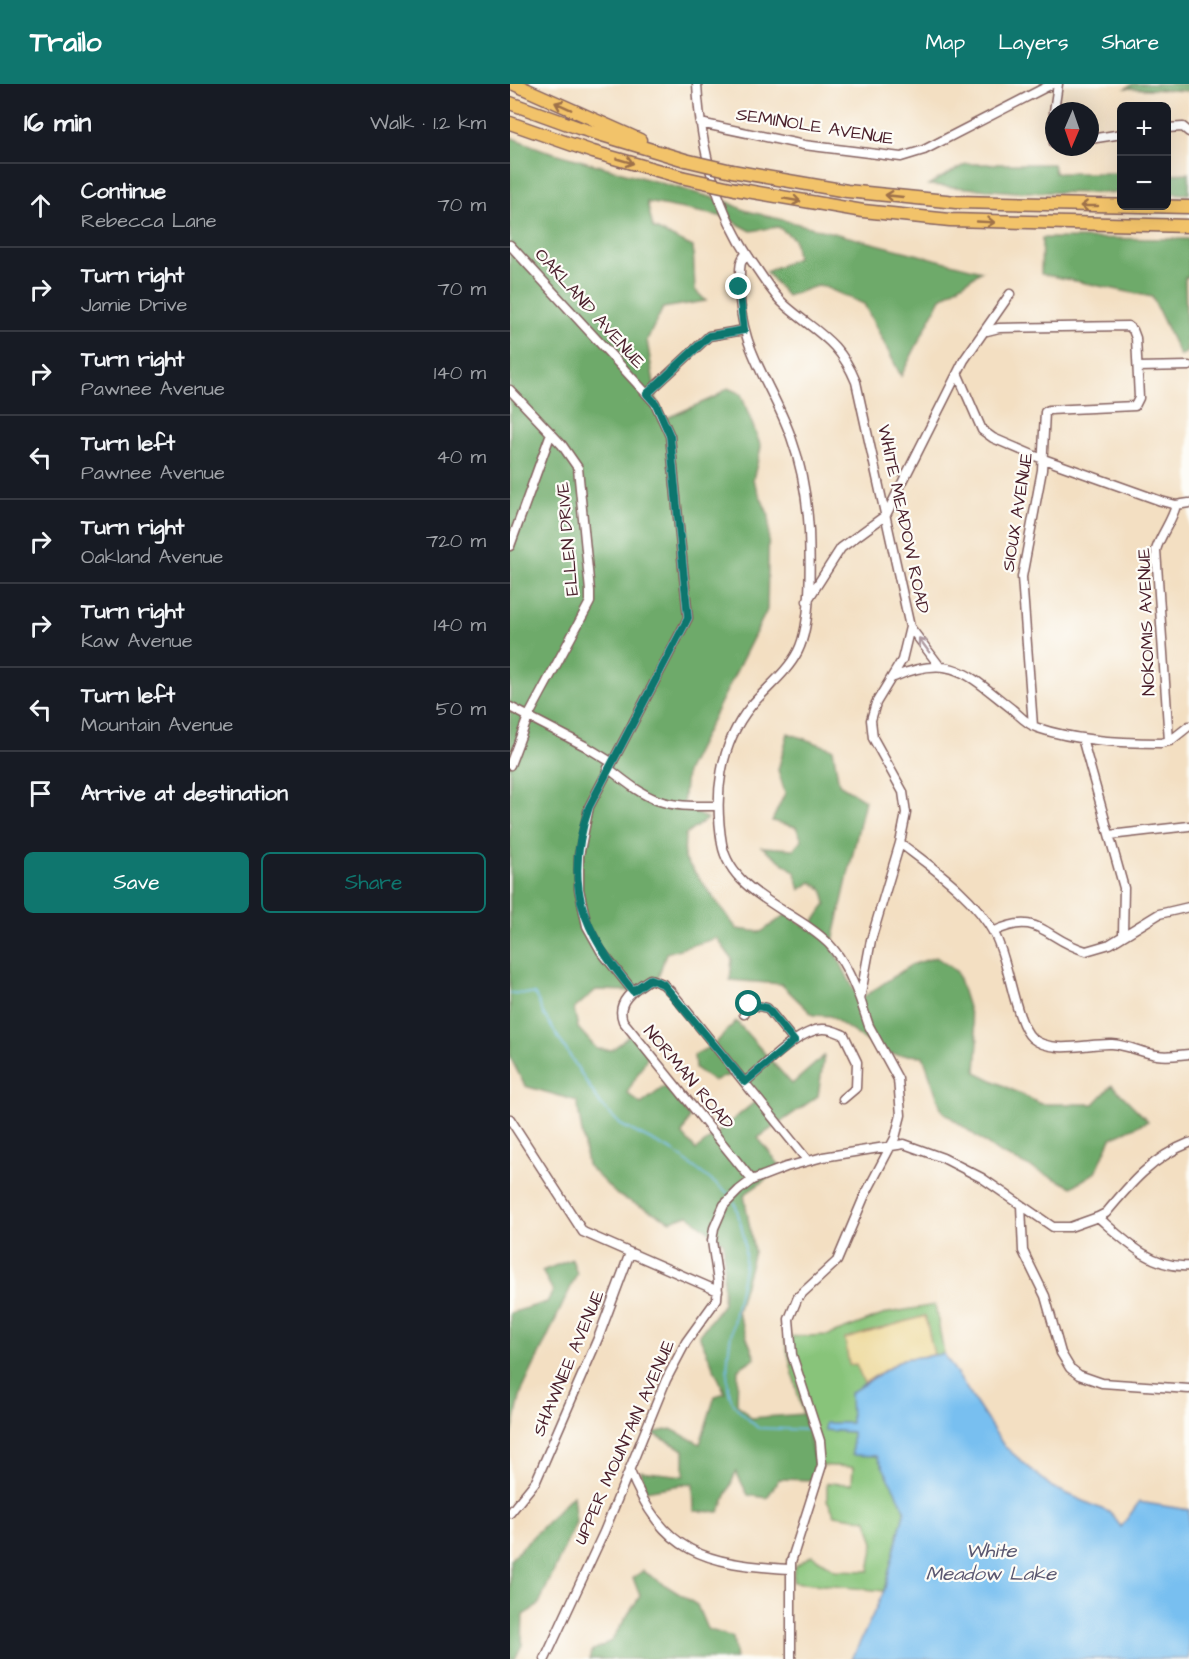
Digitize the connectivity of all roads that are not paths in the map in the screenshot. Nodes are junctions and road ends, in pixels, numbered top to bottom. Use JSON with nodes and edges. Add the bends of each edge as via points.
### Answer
{"nodes":[{"id":1,"x":514,"y":84,"type":"edge"},
{"id":2,"x":697,"y":84,"type":"edge"},
{"id":3,"x":1052,"y":84,"type":"edge"},
{"id":4,"x":1058,"y":84,"type":"edge"},
{"id":5,"x":1055,"y":102,"type":"edge"},
{"id":6,"x":510,"y":103,"type":"edge"},
{"id":7,"x":510,"y":123,"type":"edge"},
{"id":8,"x":700,"y":123,"type":"junction"},
{"id":9,"x":1171,"y":128,"type":"edge"},
{"id":10,"x":510,"y":131,"type":"edge"},
{"id":11,"x":1189,"y":132,"type":"edge"},
{"id":12,"x":1117,"y":135,"type":"edge"},
{"id":13,"x":1099,"y":138,"type":"edge"},
{"id":14,"x":593,"y":152,"type":"junction"},
{"id":15,"x":679,"y":158,"type":"junction"},
{"id":16,"x":1189,"y":207,"type":"edge"},
{"id":17,"x":1189,"y":226,"type":"edge"},
{"id":18,"x":510,"y":245,"type":"edge"},
{"id":19,"x":746,"y":254,"type":"junction"},
{"id":20,"x":1010,"y":294,"type":"dead end"},
{"id":21,"x":744,"y":330,"type":"junction"},
{"id":22,"x":987,"y":331,"type":"junction"},
{"id":23,"x":1189,"y":366,"type":"edge"},
{"id":24,"x":1138,"y":367,"type":"junction"},
{"id":25,"x":958,"y":375,"type":"junction"},
{"id":26,"x":510,"y":390,"type":"edge"},
{"id":27,"x":647,"y":394,"type":"junction"},
{"id":28,"x":551,"y":434,"type":"junction"},
{"id":29,"x":1043,"y":459,"type":"junction"},
{"id":30,"x":1189,"y":503,"type":"edge"},
{"id":31,"x":1176,"y":505,"type":"junction"},
{"id":32,"x":886,"y":514,"type":"junction"},
{"id":33,"x":510,"y":546,"type":"edge"},
{"id":34,"x":807,"y":602,"type":"junction"},
{"id":35,"x":910,"y":627,"type":"junction"},
{"id":36,"x":938,"y":664,"type":"junction"},
{"id":37,"x":893,"y":677,"type":"junction"},
{"id":38,"x":510,"y":706,"type":"edge"},
{"id":39,"x":528,"y":717,"type":"junction"},
{"id":40,"x":1033,"y":726,"type":"junction"},
{"id":41,"x":1189,"y":726,"type":"edge"},
{"id":42,"x":1082,"y":738,"type":"junction"},
{"id":43,"x":1169,"y":741,"type":"junction"},
{"id":44,"x":510,"y":765,"type":"edge"},
{"id":45,"x":609,"y":765,"type":"junction"},
{"id":46,"x":718,"y":806,"type":"junction"},
{"id":47,"x":1189,"y":826,"type":"edge"},
{"id":48,"x":1110,"y":834,"type":"junction"},
{"id":49,"x":900,"y":843,"type":"junction"},
{"id":50,"x":1189,"y":907,"type":"edge"},
{"id":51,"x":993,"y":932,"type":"junction"},
{"id":52,"x":1123,"y":934,"type":"junction"},
{"id":53,"x":633,"y":991,"type":"junction"},
{"id":54,"x":860,"y":999,"type":"junction"},
{"id":55,"x":744,"y":1014,"type":"dead end"},
{"id":56,"x":794,"y":1041,"type":"junction"},
{"id":57,"x":1189,"y":1054,"type":"edge"},
{"id":58,"x":745,"y":1082,"type":"junction"},
{"id":59,"x":843,"y":1099,"type":"dead end"},
{"id":60,"x":510,"y":1119,"type":"edge"},
{"id":61,"x":519,"y":1134,"type":"junction"},
{"id":62,"x":510,"y":1141,"type":"edge"},
{"id":63,"x":1189,"y":1143,"type":"edge"},
{"id":64,"x":890,"y":1147,"type":"junction"},
{"id":65,"x":808,"y":1161,"type":"junction"},
{"id":66,"x":752,"y":1180,"type":"junction"},
{"id":67,"x":1021,"y":1205,"type":"junction"},
{"id":68,"x":1098,"y":1217,"type":"junction"},
{"id":69,"x":630,"y":1253,"type":"junction"},
{"id":70,"x":1189,"y":1266,"type":"edge"},
{"id":71,"x":718,"y":1291,"type":"junction"},
{"id":72,"x":1189,"y":1389,"type":"edge"},
{"id":73,"x":629,"y":1468,"type":"junction"},
{"id":74,"x":510,"y":1513,"type":"edge"},
{"id":75,"x":790,"y":1569,"type":"junction"},
{"id":76,"x":545,"y":1659,"type":"edge"},
{"id":77,"x":791,"y":1659,"type":"edge"}],
"edges":[{"from":15,"to":1,"type":"highway","one_way":true},
{"from":2,"to":8,"type":"street","name":"WHITE MEADOW ROAD"},
{"from":3,"to":8,"type":"street","name":"SEMINOLE AVENUE","via":[[924,150],[901,157],[804,145]]},
{"from":4,"to":5,"type":"street"},
{"from":6,"to":15,"type":"highway"},
{"from":7,"to":14,"type":"highway"},
{"from":8,"to":19,"type":"street","name":"WHITE MEADOW ROAD","via":[[726,220]]},
{"from":9,"to":11,"type":"street"},
{"from":10,"to":14,"type":"highway"},
{"from":12,"to":13,"type":"street"},
{"from":14,"to":17,"type":"highway","one_way":true,"bridge":true,"via":[[681,177],[820,205],[950,220]]},
{"from":16,"to":15,"type":"highway","one_way":true,"bridge":true,"via":[[956,202],[847,190]]},
{"from":18,"to":27,"type":"street","name":"OAKLAND AVENUE"},
{"from":19,"to":21,"type":"street","via":[[741,262],[739,287]]},
{"from":19,"to":32,"type":"street","name":"WHITE MEADOW ROAD","via":[[786,306],[821,331],[852,372],[863,405]]},
{"from":20,"to":22,"type":"street"},
{"from":21,"to":27,"type":"street","via":[[709,336]]},
{"from":21,"to":34,"type":"street","via":[[753,359],[790,435],[802,475],[809,533]]},
{"from":22,"to":24,"type":"street","via":[[1128,326],[1136,338]]},
{"from":22,"to":25,"type":"street","via":[[964,360]]},
{"from":23,"to":24,"type":"street"},
{"from":24,"to":29,"type":"street","name":"SIOUX AVENUE","via":[[1139,398],[1135,406],[1045,412]]},
{"from":25,"to":29,"type":"street","via":[[982,430],[1006,445]]},
{"from":25,"to":32,"type":"street"},
{"from":26,"to":28,"type":"street","name":"ELLEN DRIVE"},
{"from":27,"to":45,"type":"street","name":"OAKLAND AVENUE","via":[[656,404],[670,436],[688,618]]},
{"from":28,"to":33,"type":"street"},
{"from":28,"to":39,"type":"street","name":"ELLEN DRIVE","via":[[578,468],[590,602]]},
{"from":29,"to":31,"type":"street"},
{"from":29,"to":40,"type":"street","name":"SIOUX AVENUE","via":[[1022,577]]},
{"from":30,"to":31,"type":"street"},
{"from":31,"to":43,"type":"street","name":"NOKOMIS AVENUE","via":[[1156,550]]},
{"from":32,"to":34,"type":"street","via":[[841,548]]},
{"from":32,"to":35,"type":"street","name":"WHITE MEADOW ROAD"},
{"from":34,"to":46,"type":"street","via":[[799,650],[744,716],[725,753]]},
{"from":36,"to":35,"type":"street","one_way":true},
{"from":35,"to":37,"type":"street","name":"WHITE MEADOW ROAD","via":[[907,648]]},
{"from":36,"to":37,"type":"street"},
{"from":36,"to":40,"type":"street","via":[[978,681]]},
{"from":37,"to":49,"type":"street","name":"WHITE MEADOW ROAD","via":[[876,703],[871,729],[906,802]]},
{"from":38,"to":39,"type":"street"},
{"from":39,"to":44,"type":"street","name":"ELLEN DRIVE"},
{"from":39,"to":45,"type":"street","via":[[585,746]]},
{"from":40,"to":42,"type":"street"},
{"from":41,"to":43,"type":"street"},
{"from":42,"to":43,"type":"street"},
{"from":42,"to":48,"type":"street"},
{"from":45,"to":46,"type":"street","via":[[638,792],[654,800],[675,805]]},
{"from":45,"to":53,"type":"street","name":"OAKLAND AVENUE","via":[[585,818],[579,889],[588,926],[601,951]]},
{"from":46,"to":54,"type":"street","via":[[723,847],[738,874],[830,945],[845,963]]},
{"from":47,"to":48,"type":"street"},
{"from":48,"to":52,"type":"street","via":[[1124,888]]},
{"from":49,"to":51,"type":"street","via":[[961,892]]},
{"from":49,"to":54,"type":"street","name":"WHITE MEADOW ROAD","via":[[871,940]]},
{"from":50,"to":52,"type":"street","via":[[1159,914]]},
{"from":51,"to":52,"type":"street","via":[[1025,922],[1086,951],[1110,944]]},
{"from":51,"to":57,"type":"street","via":[[1011,977],[1022,1026],[1035,1041],[1066,1046],[1114,1044],[1157,1056]]},
{"from":53,"to":58,"type":"street","via":[[650,979],[663,984]]},
{"from":53,"to":66,"type":"street","name":"NORMAN ROAD","via":[[623,1002],[623,1021]]},
{"from":54,"to":64,"type":"street","name":"WHITE MEADOW ROAD","via":[[869,1026],[901,1088],[899,1130]]},
{"from":55,"to":56,"type":"street","via":[[749,1004],[767,1008]]},
{"from":56,"to":58,"type":"street"},
{"from":56,"to":59,"type":"street","via":[[817,1029],[844,1035],[859,1077],[856,1088]]},
{"from":58,"to":65,"type":"street"},
{"from":60,"to":61,"type":"street"},
{"from":61,"to":62,"type":"street"},
{"from":61,"to":69,"type":"street","via":[[583,1232]]},
{"from":63,"to":68,"type":"street","via":[[1143,1171]]},
{"from":64,"to":65,"type":"street"},
{"from":64,"to":67,"type":"street","via":[[904,1144],[924,1150],[990,1183]]},
{"from":64,"to":75,"type":"street","name":"WHITE MEADOW ROAD","via":[[837,1260],[805,1288],[796,1300],[788,1325],[792,1355],[820,1441],[820,1476]]},
{"from":65,"to":66,"type":"street"},
{"from":66,"to":71,"type":"street","via":[[719,1214],[712,1241]]},
{"from":67,"to":68,"type":"street","via":[[1053,1227],[1070,1227]]},
{"from":67,"to":72,"type":"street","via":[[1023,1251],[1048,1304],[1061,1353],[1070,1368],[1102,1383]]},
{"from":68,"to":70,"type":"street","via":[[1145,1254],[1167,1264]]},
{"from":69,"to":71,"type":"street"},
{"from":69,"to":74,"type":"street","name":"SHAWNEE AVENUE","via":[[536,1481]]},
{"from":71,"to":73,"type":"street","name":"UPPER MOUNTAIN AVENUE","via":[[666,1380]]},
{"from":73,"to":75,"type":"street","via":[[650,1512],[681,1545],[715,1560],[752,1568]]},
{"from":73,"to":76,"type":"street","name":"UPPER MOUNTAIN AVENUE"},
{"from":75,"to":77,"type":"street","name":"WHITE MEADOW ROAD"}]}
